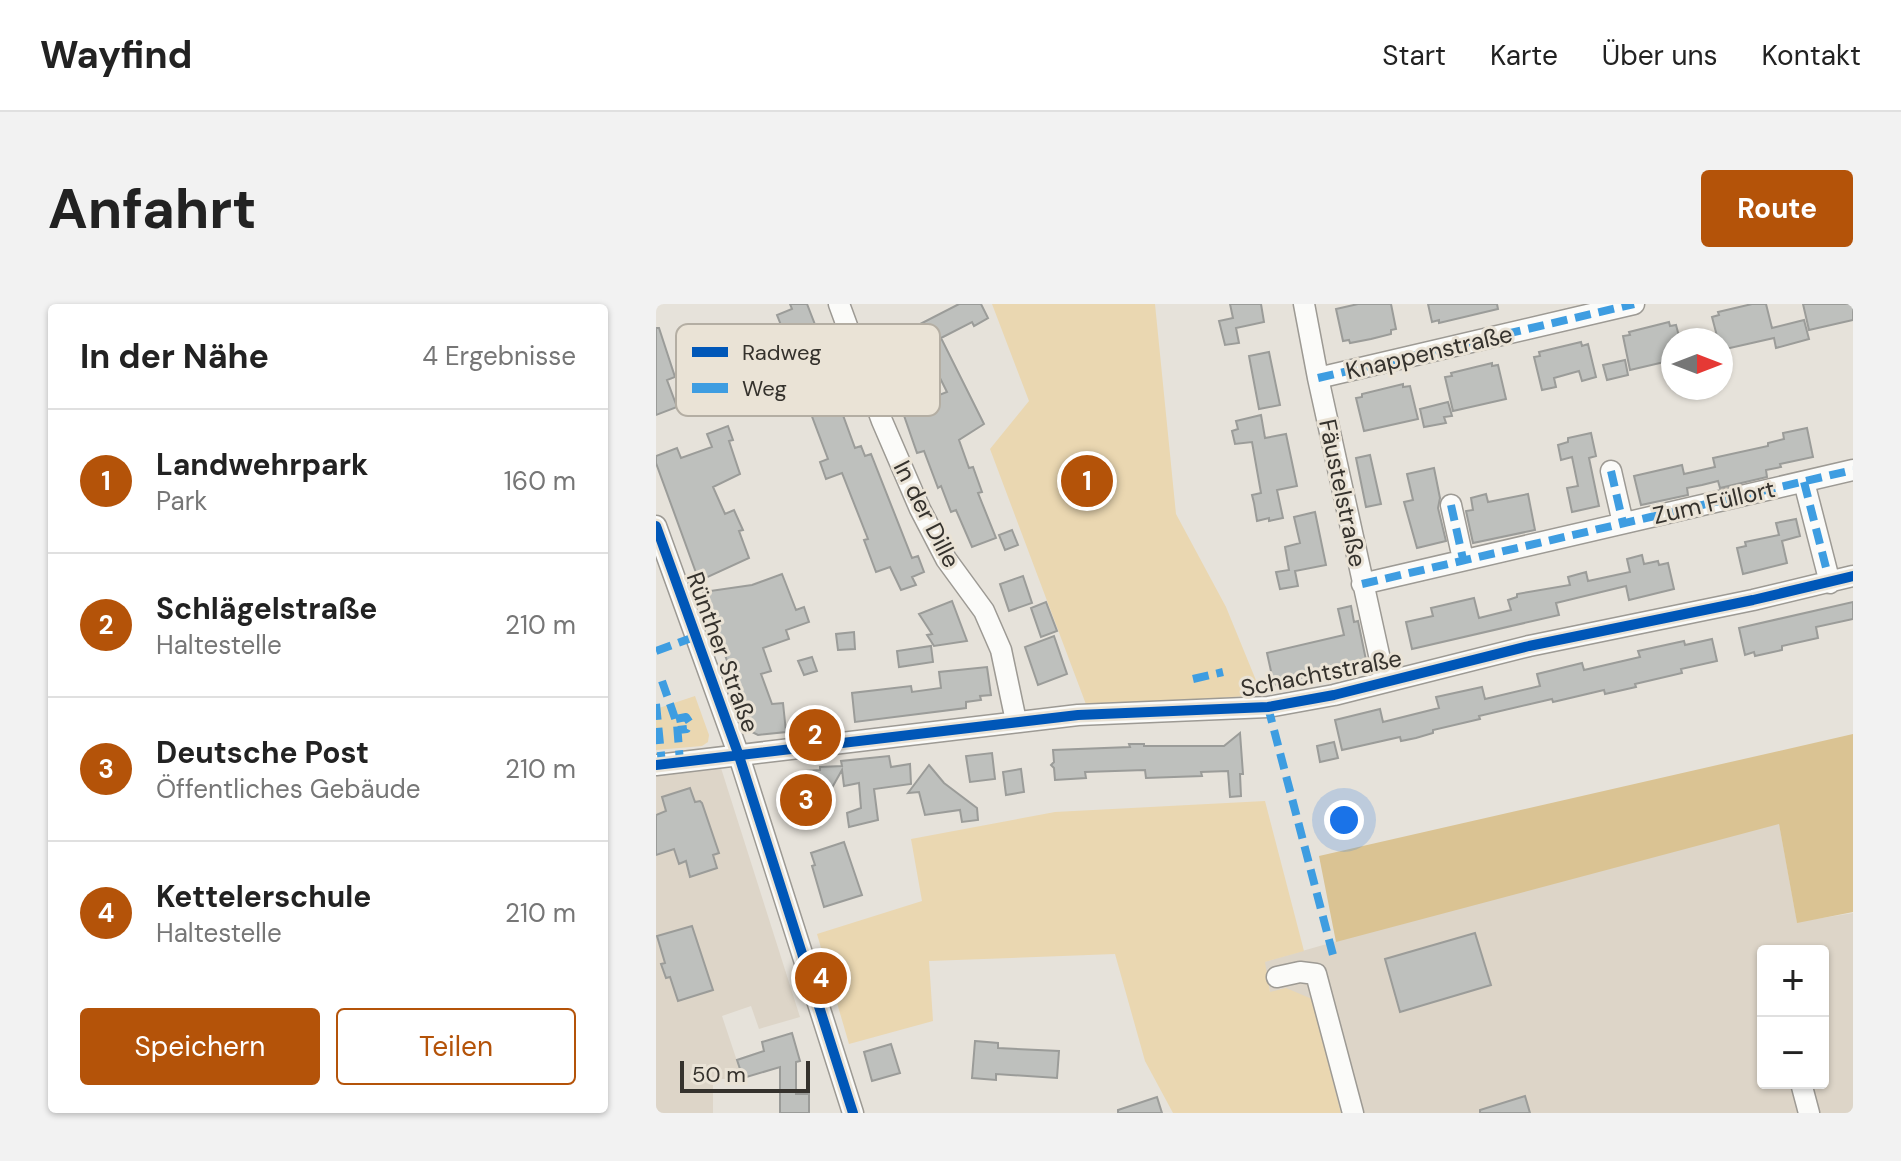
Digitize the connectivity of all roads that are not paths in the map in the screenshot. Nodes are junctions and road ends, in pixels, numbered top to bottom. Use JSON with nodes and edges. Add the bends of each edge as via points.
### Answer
{"nodes":[{"id":1,"x":839,"y":304,"type":"edge"},
{"id":2,"x":1304,"y":304,"type":"edge"},
{"id":3,"x":1634,"y":304,"type":"edge"},
{"id":4,"x":846,"y":324,"type":"edge"},
{"id":5,"x":1318,"y":378,"type":"junction"},
{"id":6,"x":880,"y":416,"type":"edge"},
{"id":7,"x":1853,"y":470,"type":"edge"},
{"id":8,"x":1611,"y":471,"type":"dead end"},
{"id":9,"x":1804,"y":482,"type":"junction"},
{"id":10,"x":1451,"y":505,"type":"dead end"},
{"id":11,"x":1623,"y":523,"type":"junction"},
{"id":12,"x":656,"y":526,"type":"edge"},
{"id":13,"x":1463,"y":559,"type":"junction"},
{"id":14,"x":1853,"y":576,"type":"edge"},
{"id":15,"x":1830,"y":583,"type":"junction"},
{"id":16,"x":1362,"y":584,"type":"junction"},
{"id":17,"x":1385,"y":682,"type":"junction"},
{"id":18,"x":1016,"y":721,"type":"junction"},
{"id":19,"x":739,"y":756,"type":"junction"},
{"id":20,"x":656,"y":765,"type":"edge"},
{"id":21,"x":1277,"y":977,"type":"dead end"},
{"id":22,"x":1803,"y":1089,"type":"edge"},
{"id":23,"x":853,"y":1113,"type":"edge"},
{"id":24,"x":1353,"y":1113,"type":"edge"},
{"id":25,"x":1809,"y":1113,"type":"edge"}],
"edges":[{"from":1,"to":4,"type":"street","name":"In der Dille"},
{"from":2,"to":5,"type":"street","name":"Fäustelstraße"},
{"from":3,"to":5,"type":"street","name":"Knappenstraße"},
{"from":5,"to":16,"type":"street","name":"Fäustelstraße"},
{"from":6,"to":18,"type":"street","name":"In der Dille","via":[[946,559],[990,624]]},
{"from":7,"to":9,"type":"street","name":"Zum Füllort"},
{"from":8,"to":11,"type":"street","name":"Zum Füllort"},
{"from":9,"to":11,"type":"street","name":"Zum Füllort"},
{"from":9,"to":15,"type":"street","name":"Zum Füllort"},
{"from":10,"to":13,"type":"street"},
{"from":11,"to":13,"type":"street","name":"Zum Füllort"},
{"from":12,"to":19,"type":"street","name":"Rünther Straße"},
{"from":13,"to":16,"type":"street","name":"Zum Füllort"},
{"from":14,"to":15,"type":"street","name":"Schachtstraße"},
{"from":15,"to":17,"type":"street","name":"Schachtstraße"},
{"from":16,"to":17,"type":"street","name":"Fäustelstraße"},
{"from":17,"to":18,"type":"street","name":"Schachtstraße","via":[[1268,707]]},
{"from":18,"to":19,"type":"street","name":"Schachtstraße"},
{"from":19,"to":20,"type":"street","name":"Schachtstraße"},
{"from":19,"to":23,"type":"street","name":"Rünther Straße"},
{"from":21,"to":24,"type":"street","via":[[1316,974]]},
{"from":22,"to":25,"type":"street"}]}
